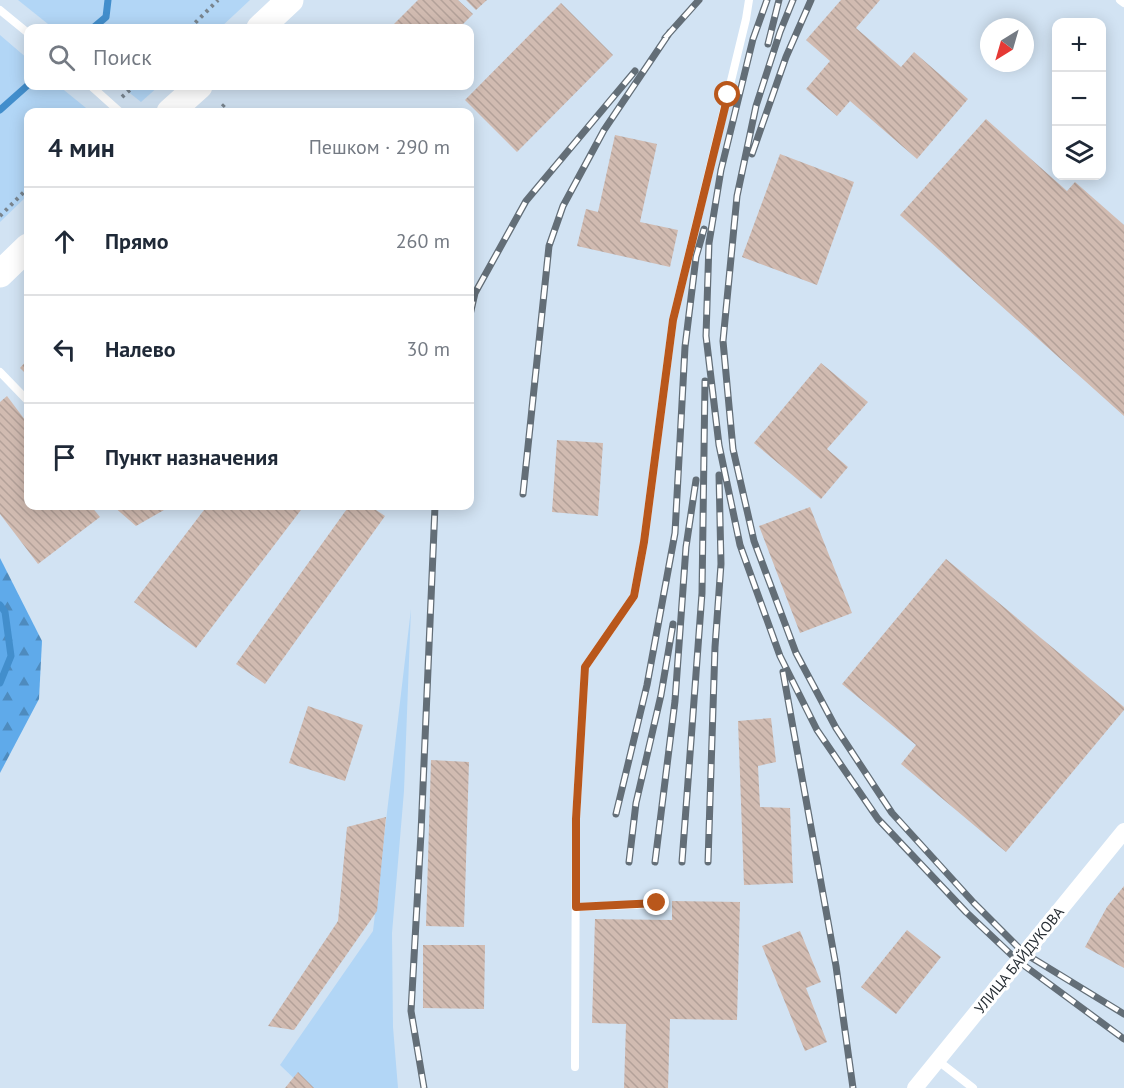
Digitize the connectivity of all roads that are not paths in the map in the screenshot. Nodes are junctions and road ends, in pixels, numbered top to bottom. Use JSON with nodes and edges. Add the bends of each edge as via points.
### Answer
{"nodes":[{"id":1,"x":290,"y":0,"type":"edge"},
{"id":2,"x":748,"y":0,"type":"edge"},
{"id":3,"x":3,"y":13,"type":"edge"},
{"id":4,"x":264,"y":24,"type":"edge"},
{"id":5,"x":24,"y":30,"type":"edge"},
{"id":6,"x":95,"y":90,"type":"edge"},
{"id":7,"x":195,"y":90,"type":"edge"},
{"id":8,"x":116,"y":108,"type":"edge"},
{"id":9,"x":174,"y":108,"type":"edge"},
{"id":10,"x":24,"y":251,"type":"edge"},
{"id":11,"x":0,"y":274,"type":"edge"},
{"id":12,"x":0,"y":372,"type":"edge"},
{"id":13,"x":24,"y":397,"type":"edge"},
{"id":14,"x":1124,"y":831,"type":"edge"},
{"id":15,"x":657,"y":903,"type":"dead end"},
{"id":16,"x":576,"y":907,"type":"junction"},
{"id":17,"x":937,"y":1060,"type":"junction"},
{"id":18,"x":575,"y":1067,"type":"dead end"},
{"id":19,"x":915,"y":1088,"type":"edge"},
{"id":20,"x":973,"y":1088,"type":"edge"}],
"edges":[{"from":1,"to":4,"type":"main road"},
{"from":2,"to":16,"type":"lane","via":[[673,320],[634,596],[585,667],[576,819]]},
{"from":3,"to":5,"type":"lane"},
{"from":6,"to":8,"type":"lane"},
{"from":7,"to":9,"type":"main road"},
{"from":10,"to":11,"type":"main road"},
{"from":12,"to":13,"type":"lane"},
{"from":14,"to":17,"type":"street","name":"УЛИЦА БАЙДУКОВА"},
{"from":15,"to":16,"type":"lane"},
{"from":16,"to":18,"type":"lane"},
{"from":17,"to":19,"type":"street","name":"УЛИЦА БАЙДУКОВА"},
{"from":17,"to":20,"type":"lane"}]}
